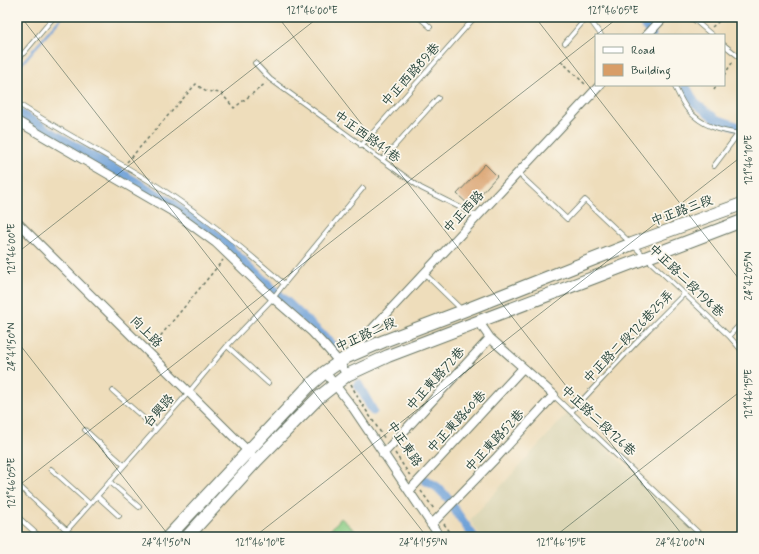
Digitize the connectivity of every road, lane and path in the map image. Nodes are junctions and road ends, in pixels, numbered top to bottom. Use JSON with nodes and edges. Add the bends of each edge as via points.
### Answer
{"nodes":[{"id":1,"x":54,"y":17,"type":"edge"},
{"id":2,"x":419,"y":17,"type":"edge"},
{"id":3,"x":475,"y":17,"type":"edge"},
{"id":4,"x":587,"y":17,"type":"edge"},
{"id":5,"x":664,"y":17,"type":"edge"},
{"id":6,"x":691,"y":17,"type":"edge"},
{"id":7,"x":724,"y":17,"type":"edge"},
{"id":8,"x":430,"y":27,"type":"dead end"},
{"id":9,"x":706,"y":31,"type":"junction"},
{"id":10,"x":600,"y":34,"type":"edge"},
{"id":11,"x":648,"y":34,"type":"edge"},
{"id":12,"x":710,"y":34,"type":"edge"},
{"id":13,"x":565,"y":43,"type":"dead end"},
{"id":14,"x":725,"y":46,"type":"edge"},
{"id":15,"x":737,"y":55,"type":"junction"},
{"id":16,"x":742,"y":59,"type":"edge"},
{"id":17,"x":17,"y":61,"type":"edge"},
{"id":18,"x":561,"y":61,"type":"dead end"},
{"id":19,"x":255,"y":63,"type":"dead end"},
{"id":20,"x":725,"y":73,"type":"edge"},
{"id":21,"x":270,"y":79,"type":"junction"},
{"id":22,"x":599,"y":86,"type":"edge"},
{"id":23,"x":675,"y":86,"type":"edge"},
{"id":24,"x":716,"y":86,"type":"edge"},
{"id":25,"x":714,"y":90,"type":"dead end"},
{"id":26,"x":593,"y":92,"type":"junction"},
{"id":27,"x":438,"y":98,"type":"dead end"},
{"id":28,"x":17,"y":103,"type":"edge"},
{"id":29,"x":17,"y":121,"type":"edge"},
{"id":30,"x":740,"y":134,"type":"edge"},
{"id":31,"x":361,"y":146,"type":"junction"},
{"id":32,"x":382,"y":160,"type":"junction"},
{"id":33,"x":124,"y":166,"type":"junction"},
{"id":34,"x":714,"y":166,"type":"dead end"},
{"id":35,"x":518,"y":172,"type":"junction"},
{"id":36,"x":363,"y":188,"type":"dead end"},
{"id":37,"x":742,"y":204,"type":"edge"},
{"id":38,"x":477,"y":216,"type":"junction"},
{"id":39,"x":742,"y":221,"type":"edge"},
{"id":40,"x":17,"y":222,"type":"edge"},
{"id":41,"x":632,"y":244,"type":"junction"},
{"id":42,"x":228,"y":254,"type":"junction"},
{"id":43,"x":646,"y":257,"type":"junction"},
{"id":44,"x":424,"y":272,"type":"junction"},
{"id":45,"x":284,"y":284,"type":"junction"},
{"id":46,"x":684,"y":294,"type":"junction"},
{"id":47,"x":273,"y":298,"type":"junction"},
{"id":48,"x":463,"y":311,"type":"junction"},
{"id":49,"x":479,"y":322,"type":"junction"},
{"id":50,"x":742,"y":322,"type":"edge"},
{"id":51,"x":729,"y":336,"type":"junction"},
{"id":52,"x":490,"y":338,"type":"junction"},
{"id":53,"x":227,"y":346,"type":"junction"},
{"id":54,"x":148,"y":351,"type":"junction"},
{"id":55,"x":742,"y":351,"type":"edge"},
{"id":56,"x":343,"y":359,"type":"junction"},
{"id":57,"x":523,"y":368,"type":"junction"},
{"id":58,"x":325,"y":372,"type":"junction"},
{"id":59,"x":347,"y":375,"type":"junction"},
{"id":60,"x":268,"y":383,"type":"dead end"},
{"id":61,"x":335,"y":384,"type":"junction"},
{"id":62,"x":113,"y":391,"type":"dead end"},
{"id":63,"x":189,"y":392,"type":"junction"},
{"id":64,"x":554,"y":395,"type":"junction"},
{"id":65,"x":571,"y":412,"type":"junction"},
{"id":66,"x":156,"y":429,"type":"junction"},
{"id":67,"x":85,"y":430,"type":"dead end"},
{"id":68,"x":391,"y":447,"type":"junction"},
{"id":69,"x":383,"y":454,"type":"junction"},
{"id":70,"x":253,"y":456,"type":"junction"},
{"id":71,"x":124,"y":465,"type":"junction"},
{"id":72,"x":51,"y":469,"type":"dead end"},
{"id":73,"x":110,"y":482,"type":"junction"},
{"id":74,"x":17,"y":484,"type":"edge"},
{"id":75,"x":416,"y":484,"type":"junction"},
{"id":76,"x":408,"y":491,"type":"junction"},
{"id":77,"x":97,"y":496,"type":"junction"},
{"id":78,"x":90,"y":504,"type":"junction"},
{"id":79,"x":139,"y":507,"type":"dead end"},
{"id":80,"x":17,"y":516,"type":"edge"},
{"id":81,"x":119,"y":516,"type":"dead end"},
{"id":82,"x":439,"y":517,"type":"junction"},
{"id":83,"x":431,"y":525,"type":"junction"},
{"id":84,"x":67,"y":530,"type":"junction"},
{"id":85,"x":40,"y":537,"type":"edge"},
{"id":86,"x":61,"y":537,"type":"edge"},
{"id":87,"x":74,"y":537,"type":"edge"},
{"id":88,"x":168,"y":537,"type":"edge"},
{"id":89,"x":187,"y":537,"type":"edge"},
{"id":90,"x":440,"y":537,"type":"edge"},
{"id":91,"x":454,"y":537,"type":"edge"},
{"id":92,"x":703,"y":537,"type":"edge"}],
"edges":[{"from":1,"to":17,"type":"lane"},
{"from":2,"to":8,"type":"lane"},
{"from":3,"to":31,"type":"lane","name":"中正西路89巷"},
{"from":4,"to":10,"type":"lane"},
{"from":4,"to":13,"type":"lane"},
{"from":5,"to":11,"type":"street"},
{"from":6,"to":9,"type":"lane"},
{"from":7,"to":9,"type":"path"},
{"from":9,"to":12,"type":"lane"},
{"from":14,"to":15,"type":"lane"},
{"from":15,"to":16,"type":"lane"},
{"from":15,"to":20,"type":"path"},
{"from":18,"to":26,"type":"path"},
{"from":19,"to":21,"type":"lane","name":"中正西路41巷"},
{"from":21,"to":31,"type":"lane","name":"中正西路41巷"},
{"from":21,"to":33,"type":"path","via":[[234,108],[221,94],[205,92],[196,84]]},
{"from":22,"to":26,"type":"street","name":"中正西路"},
{"from":23,"to":30,"type":"lane","via":[[688,110],[705,125]]},
{"from":24,"to":25,"type":"path"},
{"from":26,"to":35,"type":"street","name":"中正西路"},
{"from":27,"to":32,"type":"lane"},
{"from":28,"to":33,"type":"lane"},
{"from":29,"to":42,"type":"street","via":[[175,214]]},
{"from":30,"to":34,"type":"lane"},
{"from":31,"to":32,"type":"lane","name":"中正西路41巷"},
{"from":32,"to":38,"type":"lane","name":"中正西路41巷","via":[[421,188]]},
{"from":33,"to":45,"type":"lane","via":[[212,223]]},
{"from":35,"to":38,"type":"street","name":"中正西路"},
{"from":35,"to":41,"type":"lane","name":"中正路二段198巷","via":[[567,219],[585,200]]},
{"from":36,"to":45,"type":"lane","name":"台興路"},
{"from":37,"to":41,"type":"main road","name":"中正路三段"},
{"from":38,"to":44,"type":"street","name":"中正西路"},
{"from":39,"to":43,"type":"main road"},
{"from":40,"to":54,"type":"street","name":"向上路"},
{"from":41,"to":43,"type":"lane","name":"中正路二段198巷"},
{"from":41,"to":48,"type":"main road","name":"中正路二段"},
{"from":42,"to":47,"type":"street"},
{"from":42,"to":54,"type":"path"},
{"from":43,"to":46,"type":"lane","name":"中正路二段198巷"},
{"from":43,"to":49,"type":"main road","name":"中正路二段"},
{"from":44,"to":48,"type":"lane"},
{"from":44,"to":56,"type":"street","name":"中正西路"},
{"from":45,"to":47,"type":"lane","name":"台興路"},
{"from":46,"to":51,"type":"lane","name":"中正路二段198巷"},
{"from":46,"to":65,"type":"lane","name":"中正路二段126巷25弄"},
{"from":47,"to":53,"type":"lane","name":"台興路"},
{"from":47,"to":56,"type":"street"},
{"from":48,"to":56,"type":"main road","name":"中正路二段"},
{"from":49,"to":52,"type":"street","name":"中正路二段126巷"},
{"from":49,"to":59,"type":"main road","name":"中正路二段","via":[[388,356]]},
{"from":50,"to":51,"type":"lane"},
{"from":51,"to":55,"type":"lane","name":"中正路二段198巷"},
{"from":52,"to":57,"type":"street","name":"中正路二段126巷"},
{"from":52,"to":68,"type":"street","name":"中正東路72巷"},
{"from":53,"to":60,"type":"lane"},
{"from":53,"to":63,"type":"lane","name":"台興路"},
{"from":54,"to":63,"type":"street","name":"向上路"},
{"from":56,"to":58,"type":"main road","name":"中正路二段"},
{"from":56,"to":59,"type":"street"},
{"from":57,"to":64,"type":"street","name":"中正路二段126巷"},
{"from":57,"to":75,"type":"street","name":"中正東路60巷"},
{"from":58,"to":61,"type":"street","name":"中正東路"},
{"from":58,"to":70,"type":"main road","name":"中正路二段","via":[[310,385]]},
{"from":59,"to":61,"type":"main road","name":"中正路二段"},
{"from":59,"to":68,"type":"path","name":"中正東路","via":[[358,398]]},
{"from":61,"to":69,"type":"street","name":"中正東路"},
{"from":61,"to":70,"type":"main road","name":"中正路二段"},
{"from":62,"to":66,"type":"lane"},
{"from":63,"to":66,"type":"lane","name":"台興路"},
{"from":63,"to":70,"type":"street","name":"向上路"},
{"from":64,"to":65,"type":"lane","name":"中正路二段126巷"},
{"from":64,"to":82,"type":"street","name":"中正東路52巷"},
{"from":65,"to":92,"type":"lane","name":"中正路二段126巷"},
{"from":66,"to":71,"type":"lane","name":"台興路"},
{"from":67,"to":71,"type":"lane"},
{"from":68,"to":69,"type":"street","name":"中正東路72巷"},
{"from":68,"to":75,"type":"path","name":"中正東路"},
{"from":69,"to":76,"type":"street","name":"中正東路"},
{"from":70,"to":88,"type":"main road","name":"中正路二段"},
{"from":70,"to":89,"type":"main road","name":"中正路二段"},
{"from":71,"to":73,"type":"lane","name":"台興路"},
{"from":72,"to":78,"type":"lane"},
{"from":73,"to":77,"type":"lane","name":"台興路"},
{"from":73,"to":79,"type":"lane"},
{"from":74,"to":84,"type":"lane"},
{"from":75,"to":76,"type":"street","name":"中正東路60巷"},
{"from":75,"to":82,"type":"path","name":"中正東路"},
{"from":76,"to":83,"type":"street","name":"中正東路"},
{"from":77,"to":78,"type":"lane","name":"台興路"},
{"from":77,"to":81,"type":"lane"},
{"from":78,"to":84,"type":"lane","name":"台興路"},
{"from":80,"to":85,"type":"lane"},
{"from":82,"to":83,"type":"street","name":"中正東路52巷"},
{"from":82,"to":91,"type":"path","name":"中正東路"},
{"from":83,"to":90,"type":"street","name":"中正東路"},
{"from":84,"to":86,"type":"lane","name":"台興路"},
{"from":84,"to":87,"type":"lane"}]}
